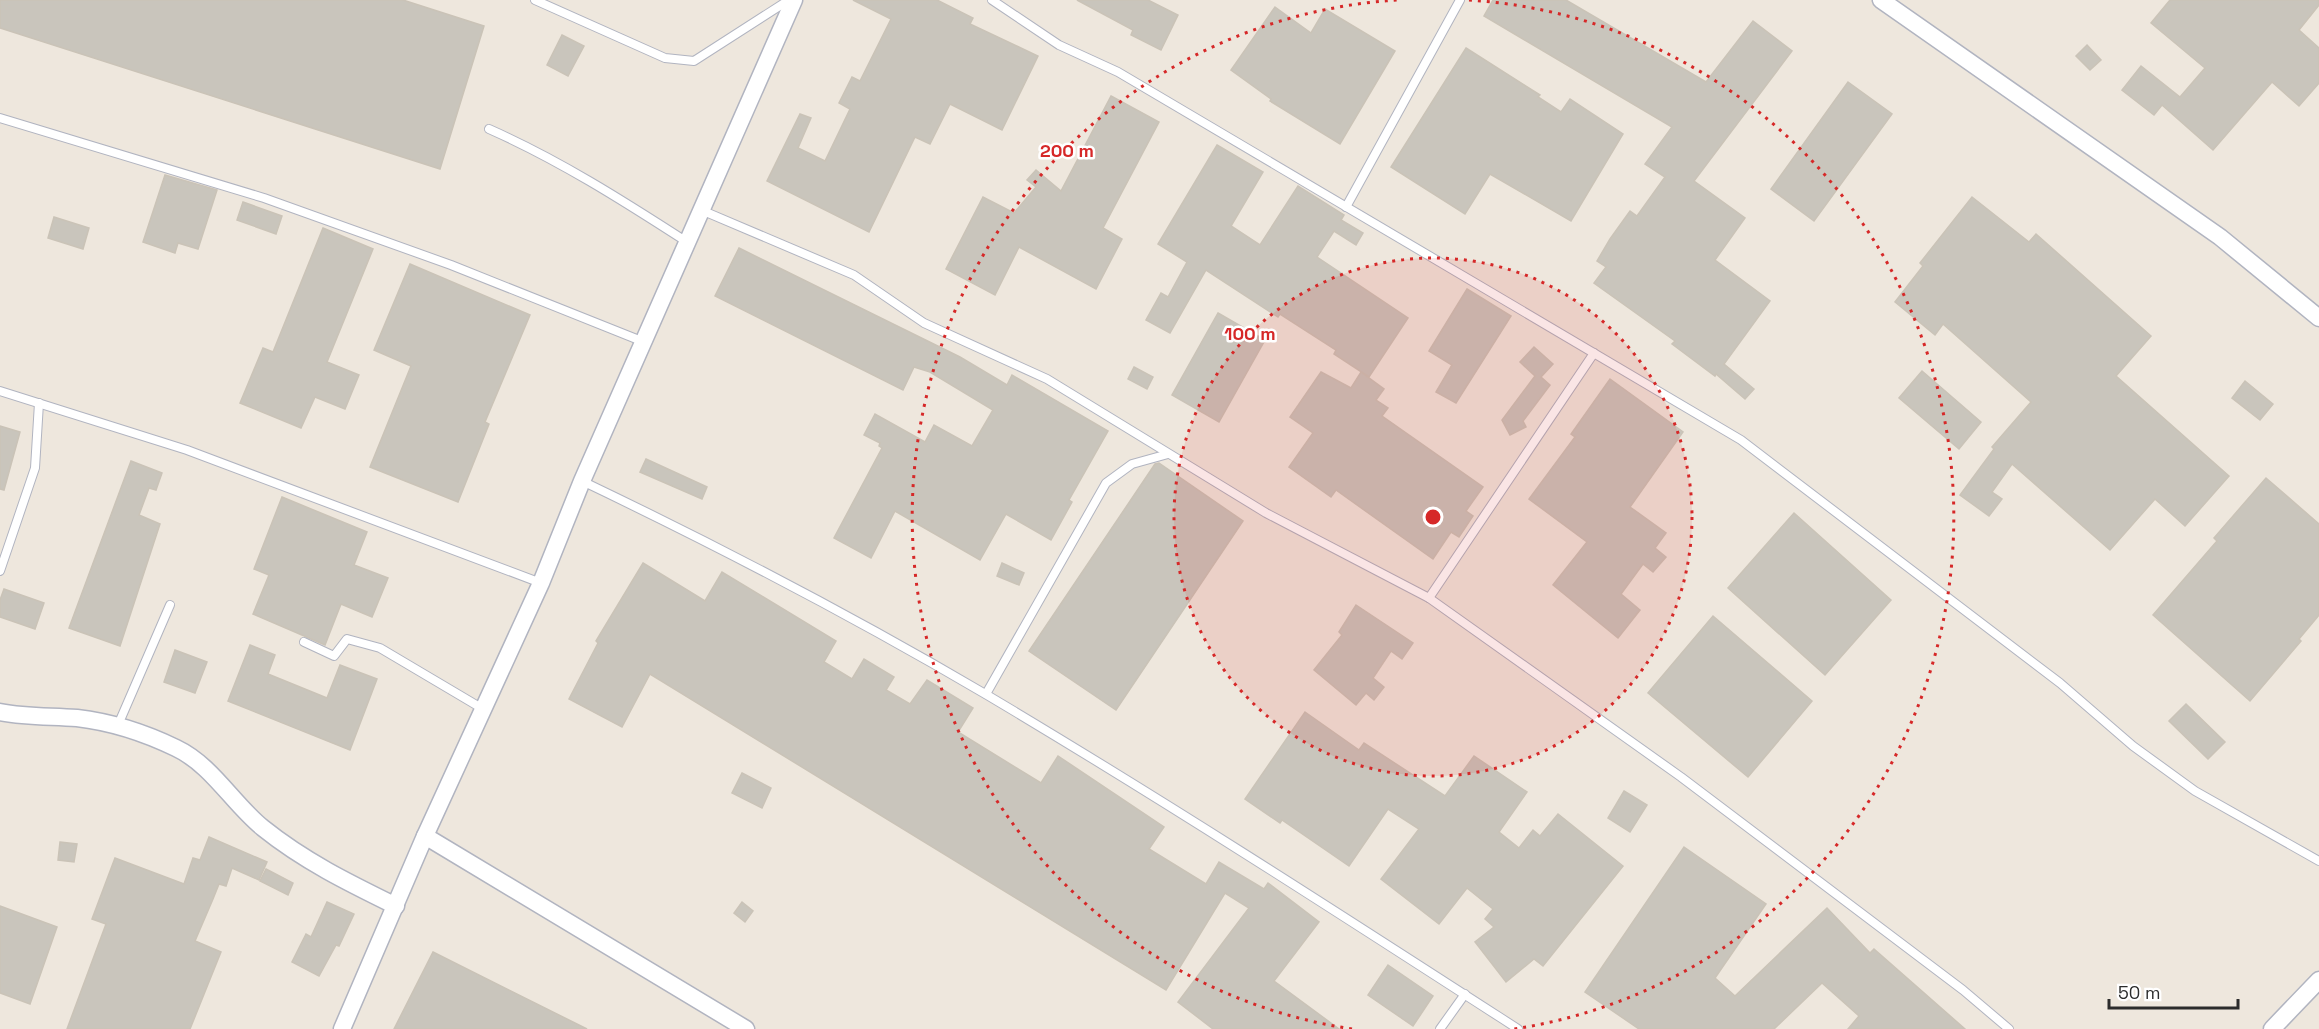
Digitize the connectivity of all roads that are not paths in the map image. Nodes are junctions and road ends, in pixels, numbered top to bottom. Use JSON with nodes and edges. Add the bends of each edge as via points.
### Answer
{"nodes":[{"id":1,"x":536,"y":0,"type":"edge"},
{"id":2,"x":789,"y":0,"type":"edge"},
{"id":3,"x":794,"y":0,"type":"edge"},
{"id":4,"x":992,"y":0,"type":"edge"},
{"id":5,"x":1460,"y":0,"type":"edge"},
{"id":6,"x":1881,"y":0,"type":"edge"},
{"id":7,"x":0,"y":118,"type":"edge"},
{"id":8,"x":489,"y":129,"type":"dead end"},
{"id":9,"x":1346,"y":207,"type":"junction"},
{"id":10,"x":701,"y":210,"type":"junction"},
{"id":11,"x":687,"y":242,"type":"junction"},
{"id":12,"x":2319,"y":318,"type":"edge"},
{"id":13,"x":644,"y":342,"type":"junction"},
{"id":14,"x":1594,"y":353,"type":"junction"},
{"id":15,"x":0,"y":391,"type":"edge"},
{"id":16,"x":39,"y":403,"type":"junction"},
{"id":17,"x":1168,"y":454,"type":"junction"},
{"id":18,"x":582,"y":481,"type":"junction"},
{"id":19,"x":0,"y":571,"type":"edge"},
{"id":20,"x":541,"y":583,"type":"junction"},
{"id":21,"x":1429,"y":598,"type":"junction"},
{"id":22,"x":170,"y":604,"type":"dead end"},
{"id":23,"x":304,"y":642,"type":"dead end"},
{"id":24,"x":986,"y":694,"type":"junction"},
{"id":25,"x":483,"y":709,"type":"junction"},
{"id":26,"x":0,"y":712,"type":"edge"},
{"id":27,"x":118,"y":725,"type":"junction"},
{"id":28,"x":425,"y":836,"type":"junction"},
{"id":29,"x":2319,"y":861,"type":"edge"},
{"id":30,"x":396,"y":906,"type":"junction"},
{"id":31,"x":2319,"y":980,"type":"edge"},
{"id":32,"x":1465,"y":994,"type":"junction"},
{"id":33,"x":342,"y":1029,"type":"edge"},
{"id":34,"x":746,"y":1029,"type":"edge"},
{"id":35,"x":1440,"y":1029,"type":"edge"},
{"id":36,"x":1518,"y":1029,"type":"edge"},
{"id":37,"x":2009,"y":1029,"type":"edge"},
{"id":38,"x":2272,"y":1029,"type":"edge"}],
"edges":[{"from":1,"to":2,"type":"lane","via":[[665,58],[694,61]]},
{"from":3,"to":10,"type":"street"},
{"from":4,"to":9,"type":"lane","via":[[1059,45],[1118,72]]},
{"from":5,"to":9,"type":"lane"},
{"from":6,"to":12,"type":"street","via":[[2220,237]]},
{"from":7,"to":13,"type":"lane","via":[[264,198],[451,265]]},
{"from":8,"to":11,"type":"lane","via":[[594,181]]},
{"from":9,"to":14,"type":"lane"},
{"from":10,"to":11,"type":"street"},
{"from":10,"to":17,"type":"lane","via":[[854,275],[924,323],[1047,379]]},
{"from":11,"to":13,"type":"street"},
{"from":13,"to":18,"type":"street"},
{"from":14,"to":21,"type":"lane"},
{"from":14,"to":29,"type":"lane","via":[[1741,441],[2060,683],[2133,746],[2195,792]]},
{"from":15,"to":16,"type":"lane"},
{"from":16,"to":19,"type":"lane","via":[[35,468]]},
{"from":16,"to":20,"type":"lane","via":[[187,450]]},
{"from":17,"to":21,"type":"lane","via":[[1266,513]]},
{"from":17,"to":24,"type":"lane","via":[[1132,465],[1106,483]]},
{"from":18,"to":20,"type":"street"},
{"from":18,"to":24,"type":"lane","via":[[717,546]]},
{"from":20,"to":25,"type":"street"},
{"from":21,"to":37,"type":"lane","via":[[1681,777]]},
{"from":22,"to":27,"type":"lane"},
{"from":23,"to":25,"type":"lane","via":[[334,656],[347,639],[380,648]]},
{"from":24,"to":32,"type":"lane"},
{"from":25,"to":28,"type":"street"},
{"from":26,"to":27,"type":"street"},
{"from":27,"to":30,"type":"street","via":[[178,749],[216,779],[261,826],[306,860]]},
{"from":28,"to":30,"type":"street"},
{"from":28,"to":34,"type":"street"},
{"from":30,"to":33,"type":"street"},
{"from":31,"to":38,"type":"street"},
{"from":32,"to":35,"type":"lane"},
{"from":32,"to":36,"type":"lane"}]}
